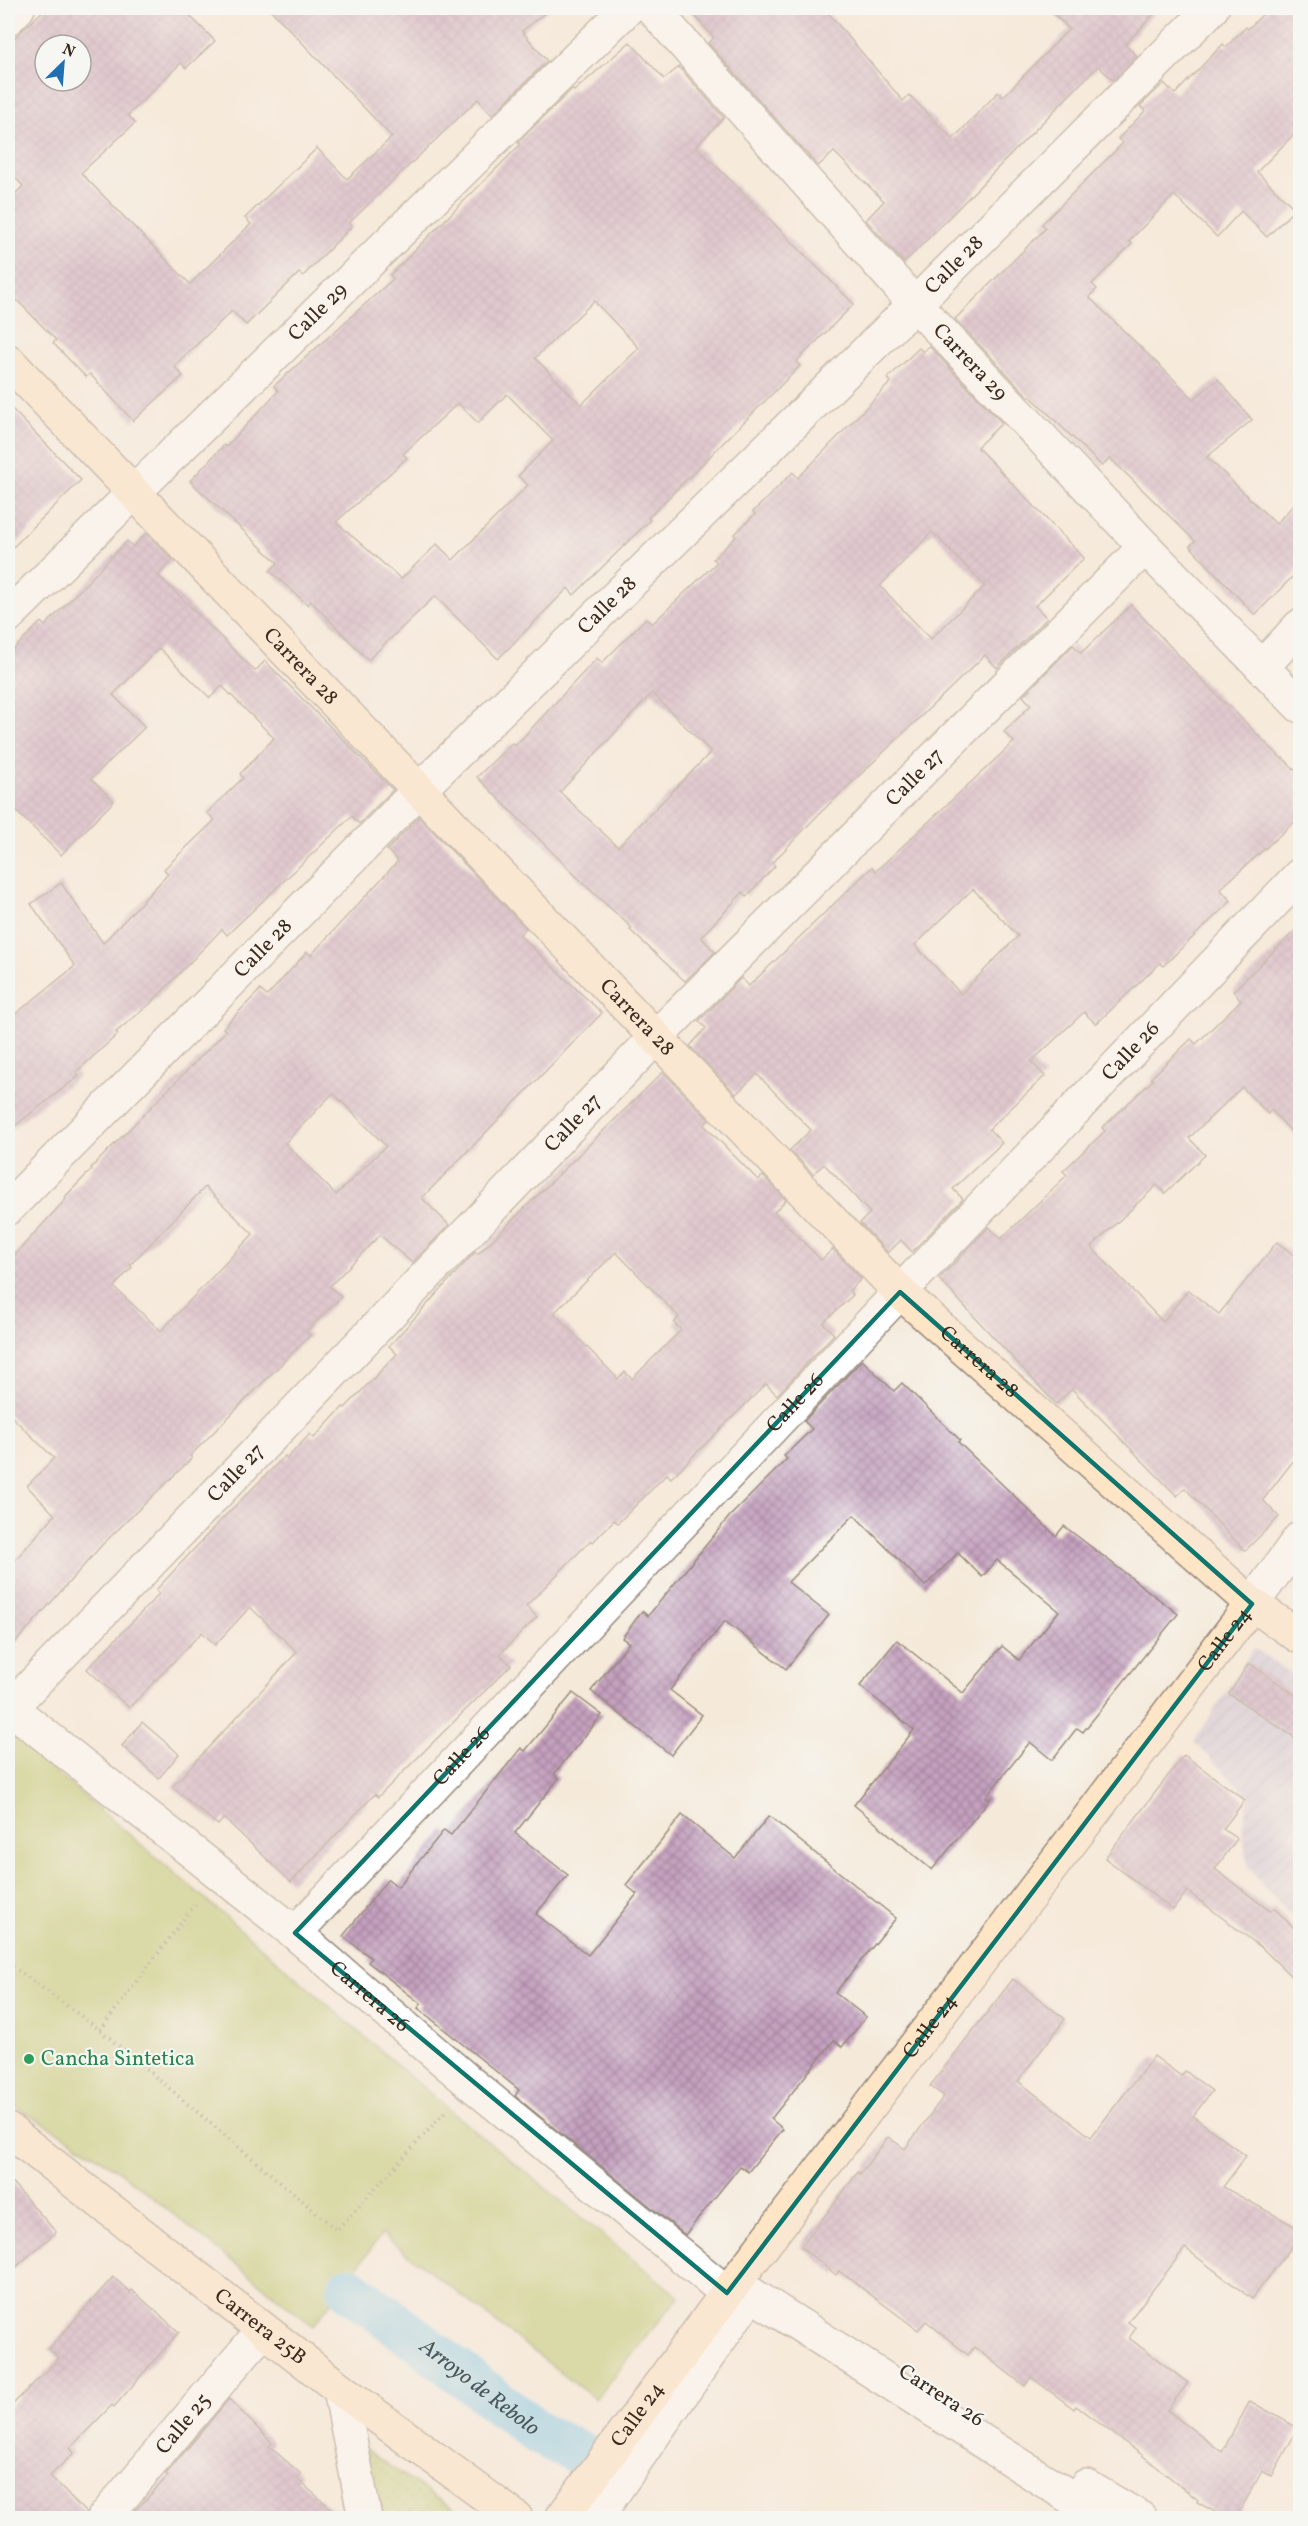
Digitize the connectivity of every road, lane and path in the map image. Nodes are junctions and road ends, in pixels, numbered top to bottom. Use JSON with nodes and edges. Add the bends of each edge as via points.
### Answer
{"nodes":[{"id":1,"x":18,"y":8,"type":"edge"},
{"id":2,"x":628,"y":8,"type":"edge"},
{"id":3,"x":652,"y":8,"type":"edge"},
{"id":4,"x":1212,"y":8,"type":"edge"},
{"id":5,"x":8,"y":18,"type":"edge"},
{"id":6,"x":915,"y":304,"type":"junction"},
{"id":7,"x":8,"y":361,"type":"edge"},
{"id":8,"x":133,"y":493,"type":"junction"},
{"id":9,"x":1145,"y":547,"type":"junction"},
{"id":10,"x":8,"y":616,"type":"edge"},
{"id":11,"x":1300,"y":626,"type":"edge"},
{"id":12,"x":1262,"y":667,"type":"junction"},
{"id":13,"x":1300,"y":706,"type":"edge"},
{"id":14,"x":419,"y":790,"type":"junction"},
{"id":15,"x":1300,"y":875,"type":"edge"},
{"id":16,"x":656,"y":1037,"type":"junction"},
{"id":17,"x":8,"y":1208,"type":"edge"},
{"id":18,"x":900,"y":1292,"type":"junction"},
{"id":19,"x":1300,"y":1538,"type":"edge"},
{"id":20,"x":1252,"y":1604,"type":"junction"},
{"id":21,"x":1300,"y":1637,"type":"edge"},
{"id":22,"x":9,"y":1707,"type":"edge"},
{"id":23,"x":217,"y":1872,"type":"junction"},
{"id":24,"x":295,"y":1934,"type":"junction"},
{"id":25,"x":8,"y":1963,"type":"edge"},
{"id":26,"x":100,"y":2030,"type":"junction"},
{"id":27,"x":469,"y":2082,"type":"junction"},
{"id":28,"x":8,"y":2131,"type":"edge"},
{"id":29,"x":747,"y":2266,"type":"junction"},
{"id":30,"x":727,"y":2293,"type":"junction"},
{"id":31,"x":263,"y":2330,"type":"junction"},
{"id":32,"x":340,"y":2389,"type":"junction"},
{"id":33,"x":575,"y":2515,"type":"edge"},
{"id":34,"x":365,"y":2517,"type":"edge"},
{"id":35,"x":104,"y":2518,"type":"edge"},
{"id":36,"x":516,"y":2518,"type":"edge"},
{"id":37,"x":1103,"y":2518,"type":"edge"},
{"id":38,"x":1140,"y":2518,"type":"edge"}],
"edges":[{"from":1,"to":5,"type":"street"},
{"from":2,"to":8,"type":"street","name":"Calle 29"},
{"from":3,"to":6,"type":"street","name":"Carrera 29"},
{"from":4,"to":6,"type":"street","name":"Calle 28"},
{"from":6,"to":9,"type":"street","name":"Carrera 29"},
{"from":6,"to":14,"type":"street","name":"Calle 28"},
{"from":7,"to":8,"type":"street","name":"Carrera 28"},
{"from":8,"to":10,"type":"street","name":"Calle 29"},
{"from":8,"to":14,"type":"street","name":"Carrera 28"},
{"from":9,"to":12,"type":"street","name":"Carrera 29"},
{"from":9,"to":16,"type":"street","name":"Calle 27"},
{"from":11,"to":12,"type":"street"},
{"from":12,"to":13,"type":"street","name":"Carrera 29"},
{"from":14,"to":16,"type":"street","name":"Carrera 28"},
{"from":14,"to":17,"type":"street","name":"Calle 28"},
{"from":15,"to":18,"type":"street","name":"Calle 26"},
{"from":16,"to":18,"type":"street","name":"Carrera 28"},
{"from":16,"to":22,"type":"street","name":"Calle 27"},
{"from":18,"to":20,"type":"street","name":"Carrera 28"},
{"from":18,"to":24,"type":"street","name":"Calle 26"},
{"from":19,"to":20,"type":"street","name":"Calle 24"},
{"from":20,"to":21,"type":"street","name":"Carrera 28"},
{"from":20,"to":29,"type":"street","name":"Calle 24"},
{"from":22,"to":23,"type":"street","name":"Carrera 26"},
{"from":23,"to":24,"type":"street","name":"Carrera 26"},
{"from":23,"to":26,"type":"path"},
{"from":24,"to":27,"type":"street","name":"Carrera 26"},
{"from":25,"to":26,"type":"path"},
{"from":26,"to":27,"type":"path","via":[[337,2230]]},
{"from":27,"to":30,"type":"street","name":"Carrera 26"},
{"from":28,"to":31,"type":"street","name":"Carrera 25B"},
{"from":29,"to":30,"type":"street","name":"Calle 24"},
{"from":29,"to":38,"type":"street","name":"Carrera 26","via":[[944,2400]]},
{"from":30,"to":33,"type":"street","name":"Calle 24","via":[[636,2418]]},
{"from":31,"to":32,"type":"street","name":"Carrera 25B"},
{"from":31,"to":35,"type":"street","name":"Calle 25"},
{"from":32,"to":34,"type":"street"},
{"from":32,"to":36,"type":"street","name":"Carrera 25B"},
{"from":33,"to":37,"type":"street","via":[[752,2294]]}]}
